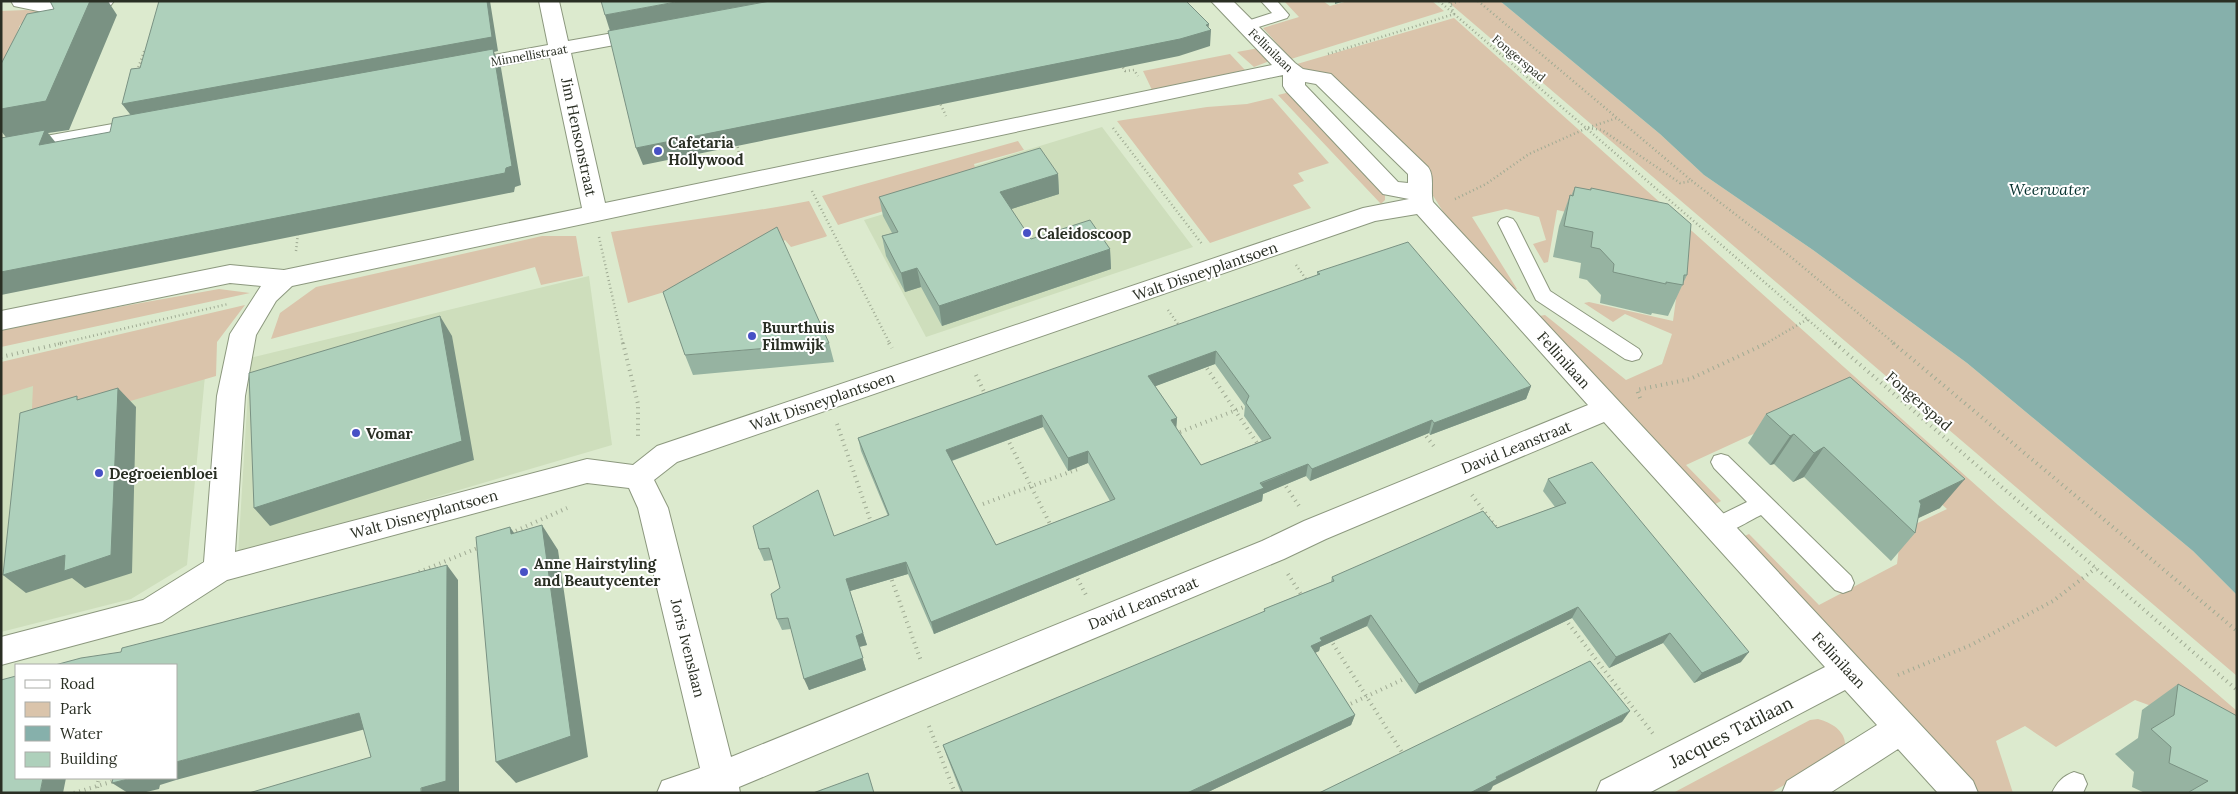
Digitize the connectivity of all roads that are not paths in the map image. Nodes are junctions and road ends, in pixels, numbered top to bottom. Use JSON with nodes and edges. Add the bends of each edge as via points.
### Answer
{"nodes":[{"id":1,"x":104,"y":1,"type":"edge"},
{"id":2,"x":549,"y":1,"type":"edge"},
{"id":3,"x":1221,"y":1,"type":"edge"},
{"id":4,"x":1268,"y":1,"type":"edge"},
{"id":5,"x":21,"y":2,"type":"edge"},
{"id":6,"x":1,"y":5,"type":"edge"},
{"id":7,"x":57,"y":9,"type":"junction"},
{"id":8,"x":32,"y":26,"type":"edge"},
{"id":9,"x":1246,"y":26,"type":"junction"},
{"id":10,"x":663,"y":30,"type":"edge"},
{"id":11,"x":561,"y":49,"type":"junction"},
{"id":12,"x":439,"y":71,"type":"edge"},
{"id":13,"x":1292,"y":71,"type":"junction"},
{"id":14,"x":162,"y":122,"type":"edge"},
{"id":15,"x":1,"y":151,"type":"edge"},
{"id":16,"x":1420,"y":199,"type":"junction"},
{"id":17,"x":595,"y":214,"type":"junction"},
{"id":18,"x":1507,"y":223,"type":"dead end"},
{"id":19,"x":276,"y":287,"type":"junction"},
{"id":20,"x":1544,"y":295,"type":"junction"},
{"id":21,"x":1513,"y":304,"type":"junction"},
{"id":22,"x":1,"y":322,"type":"edge"},
{"id":23,"x":1632,"y":354,"type":"dead end"},
{"id":24,"x":1609,"y":408,"type":"junction"},
{"id":25,"x":1721,"y":462,"type":"dead end"},
{"id":26,"x":638,"y":477,"type":"junction"},
{"id":27,"x":1763,"y":504,"type":"junction"},
{"id":28,"x":1716,"y":527,"type":"junction"},
{"id":29,"x":219,"y":569,"type":"junction"},
{"id":30,"x":1842,"y":582,"type":"dead end"},
{"id":31,"x":1,"y":651,"type":"edge"},
{"id":32,"x":1850,"y":671,"type":"junction"},
{"id":33,"x":1902,"y":728,"type":"junction"},
{"id":34,"x":722,"y":785,"type":"edge"},
{"id":35,"x":674,"y":793,"type":"edge"},
{"id":36,"x":1613,"y":793,"type":"edge"},
{"id":37,"x":1799,"y":793,"type":"edge"},
{"id":38,"x":1962,"y":793,"type":"edge"}],
"edges":[{"from":1,"to":7,"type":"street"},
{"from":2,"to":11,"type":"street","name":"Jim Hensonstraat"},
{"from":3,"to":9,"type":"street","name":"Fellinilaan"},
{"from":4,"to":9,"type":"lane","name":"Fellinilaan","via":[[1282,15]]},
{"from":5,"to":6,"type":"street"},
{"from":5,"to":7,"type":"street"},
{"from":7,"to":8,"type":"street"},
{"from":9,"to":13,"type":"street","name":"Fellinilaan"},
{"from":10,"to":11,"type":"street","name":"Minnellistraat"},
{"from":11,"to":12,"type":"street","name":"Minnellistraat"},
{"from":11,"to":17,"type":"street","name":"Jim Hensonstraat"},
{"from":13,"to":16,"type":"street","name":"Fellinilaan","via":[[1294,86],[1391,188]]},
{"from":13,"to":16,"type":"street","name":"Fellinilaan","via":[[1323,79],[1420,172]]},
{"from":13,"to":17,"type":"street","via":[[1101,106]]},
{"from":14,"to":15,"type":"street"},
{"from":16,"to":21,"type":"street","name":"Fellinilaan"},
{"from":16,"to":26,"type":"street","name":"Walt Disneyplantsoen","via":[[667,454]]},
{"from":17,"to":19,"type":"street"},
{"from":18,"to":20,"type":"lane"},
{"from":19,"to":22,"type":"street","via":[[230,274]]},
{"from":19,"to":29,"type":"street","via":[[243,334],[233,381]]},
{"from":20,"to":21,"type":"lane"},
{"from":20,"to":23,"type":"lane"},
{"from":21,"to":24,"type":"street","name":"Fellinilaan"},
{"from":24,"to":28,"type":"street","name":"Fellinilaan"},
{"from":24,"to":34,"type":"street","name":"David Leanstraat","via":[[924,693]]},
{"from":25,"to":27,"type":"lane"},
{"from":26,"to":29,"type":"street","name":"Walt Disneyplantsoen","via":[[587,471]]},
{"from":26,"to":34,"type":"street","name":"Joris Ivenslaan","via":[[653,508]]},
{"from":27,"to":28,"type":"lane"},
{"from":27,"to":30,"type":"lane"},
{"from":28,"to":32,"type":"street","name":"Fellinilaan"},
{"from":29,"to":31,"type":"street","name":"Walt Disneyplantsoen","via":[[151,612]]},
{"from":32,"to":33,"type":"street","name":"Fellinilaan"},
{"from":32,"to":36,"type":"street","name":"Jacques Tatilaan"},
{"from":33,"to":37,"type":"street"},
{"from":33,"to":38,"type":"street","name":"Fellinilaan"},
{"from":34,"to":35,"type":"street","name":"David Leanstraat"}]}
